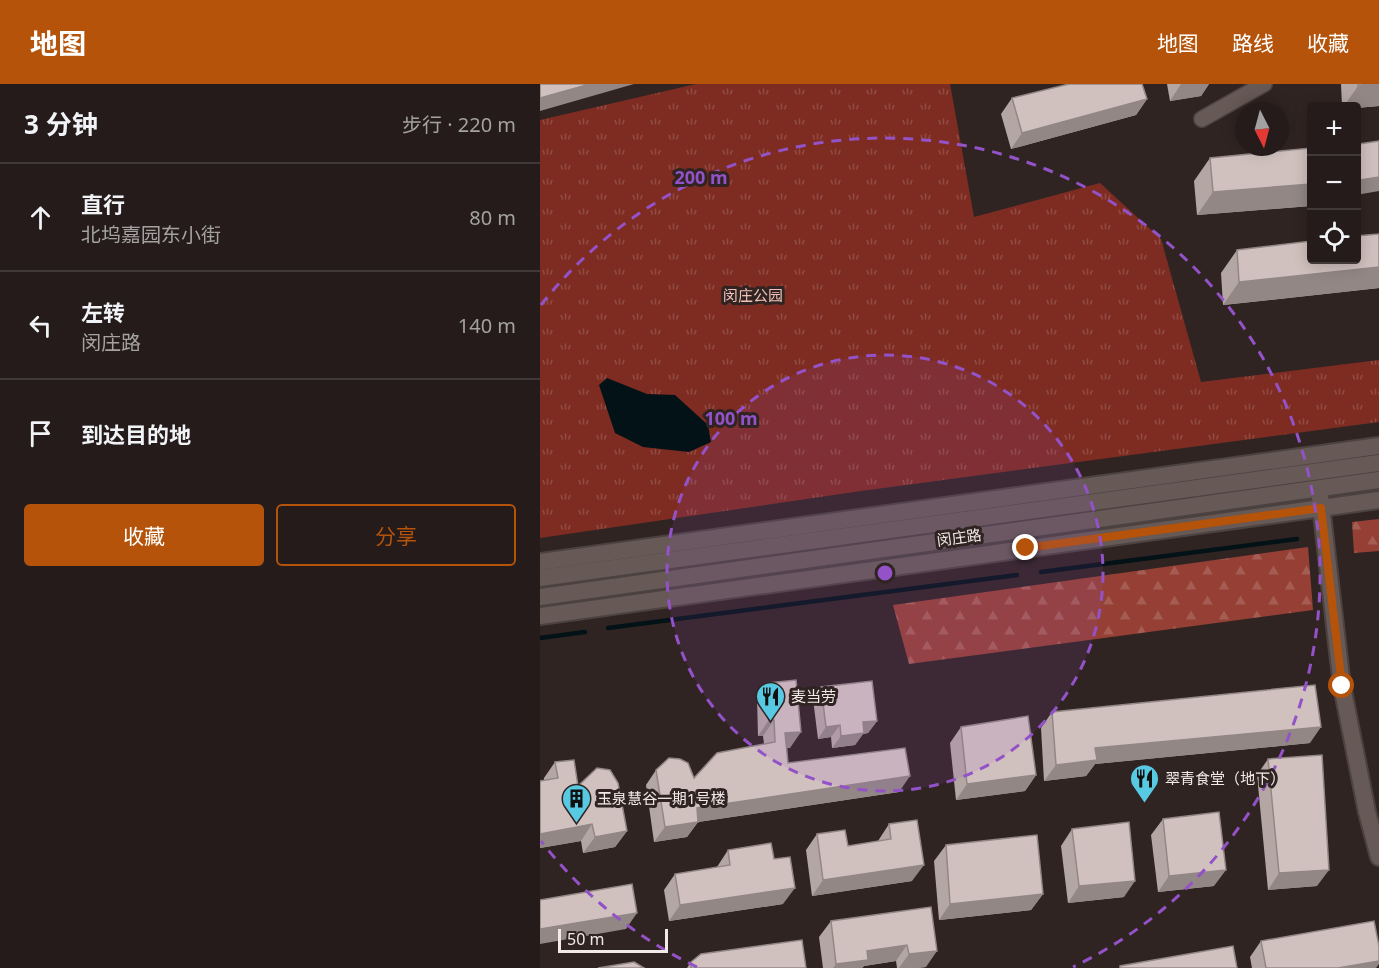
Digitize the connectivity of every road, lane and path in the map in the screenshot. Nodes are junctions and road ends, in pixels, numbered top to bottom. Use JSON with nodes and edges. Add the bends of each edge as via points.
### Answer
{"nodes":[{"id":1,"x":1264,"y":84,"type":"edge"},
{"id":2,"x":1202,"y":119,"type":"dead end"},
{"id":3,"x":1379,"y":446,"type":"edge"},
{"id":4,"x":1379,"y":463,"type":"edge"},
{"id":5,"x":1379,"y":480,"type":"edge"},
{"id":6,"x":1319,"y":488,"type":"junction"},
{"id":7,"x":1379,"y":500,"type":"edge"},
{"id":8,"x":1321,"y":508,"type":"junction"},
{"id":9,"x":861,"y":534,"type":"junction"},
{"id":10,"x":540,"y":562,"type":"edge"},
{"id":11,"x":867,"y":570,"type":"junction"},
{"id":12,"x":540,"y":578,"type":"edge"},
{"id":13,"x":540,"y":597,"type":"edge"},
{"id":14,"x":540,"y":616,"type":"edge"},
{"id":15,"x":1379,"y":857,"type":"edge"}],
"edges":[{"from":1,"to":2,"type":"street"},
{"from":3,"to":9,"type":"street","name":"闵庄路"},
{"from":4,"to":9,"type":"street","name":"闵庄路"},
{"from":5,"to":6,"type":"street","name":"闵庄路"},
{"from":6,"to":8,"type":"street"},
{"from":6,"to":9,"type":"street","name":"闵庄路"},
{"from":7,"to":8,"type":"street","name":"闵庄路"},
{"from":8,"to":11,"type":"street","name":"闵庄路"},
{"from":8,"to":15,"type":"street","via":[[1342,686]]},
{"from":9,"to":10,"type":"street","name":"闵庄路"},
{"from":9,"to":11,"type":"street"},
{"from":9,"to":12,"type":"street","name":"闵庄路"},
{"from":9,"to":13,"type":"street","name":"闵庄路"},
{"from":11,"to":14,"type":"street","name":"闵庄路"}]}
